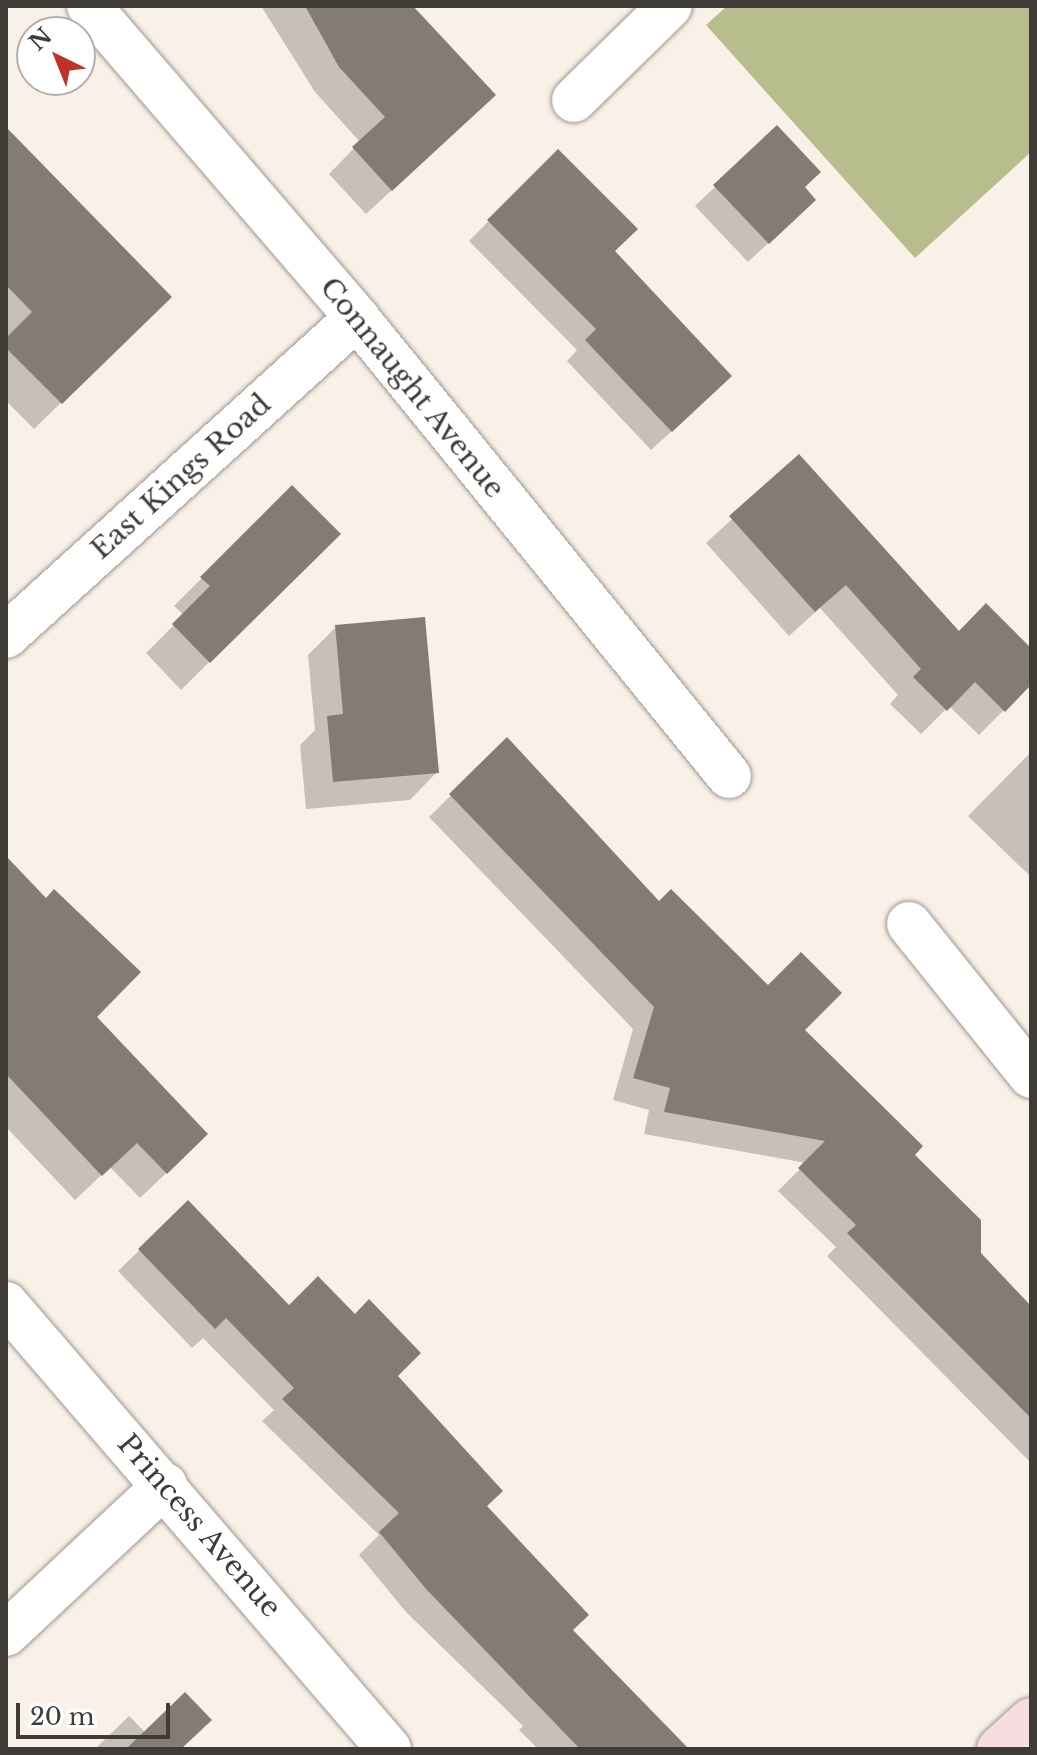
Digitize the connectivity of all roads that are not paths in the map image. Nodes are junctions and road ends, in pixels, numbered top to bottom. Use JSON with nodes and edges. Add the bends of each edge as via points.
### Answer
{"nodes":[{"id":1,"x":89,"y":6,"type":"edge"},
{"id":2,"x":670,"y":6,"type":"edge"},
{"id":3,"x":574,"y":100,"type":"dead end"},
{"id":4,"x":357,"y":318,"type":"junction"},
{"id":5,"x":6,"y":636,"type":"edge"},
{"id":6,"x":729,"y":776,"type":"dead end"},
{"id":7,"x":909,"y":924,"type":"dead end"},
{"id":8,"x":1031,"y":1076,"type":"edge"},
{"id":9,"x":6,"y":1304,"type":"edge"},
{"id":10,"x":165,"y":1485,"type":"junction"},
{"id":11,"x":6,"y":1634,"type":"edge"},
{"id":12,"x":1031,"y":1720,"type":"edge"},
{"id":13,"x":389,"y":1749,"type":"edge"},
{"id":14,"x":999,"y":1749,"type":"edge"}],
"edges":[{"from":1,"to":4,"type":"street","name":"Connaught Avenue"},
{"from":2,"to":3,"type":"street"},
{"from":4,"to":5,"type":"street","name":"East Kings Road"},
{"from":4,"to":6,"type":"street","name":"Connaught Avenue"},
{"from":7,"to":8,"type":"street"},
{"from":9,"to":10,"type":"street","name":"Princess Avenue"},
{"from":10,"to":11,"type":"street"},
{"from":10,"to":13,"type":"street","name":"Princess Avenue"},
{"from":12,"to":14,"type":"main road"}]}
